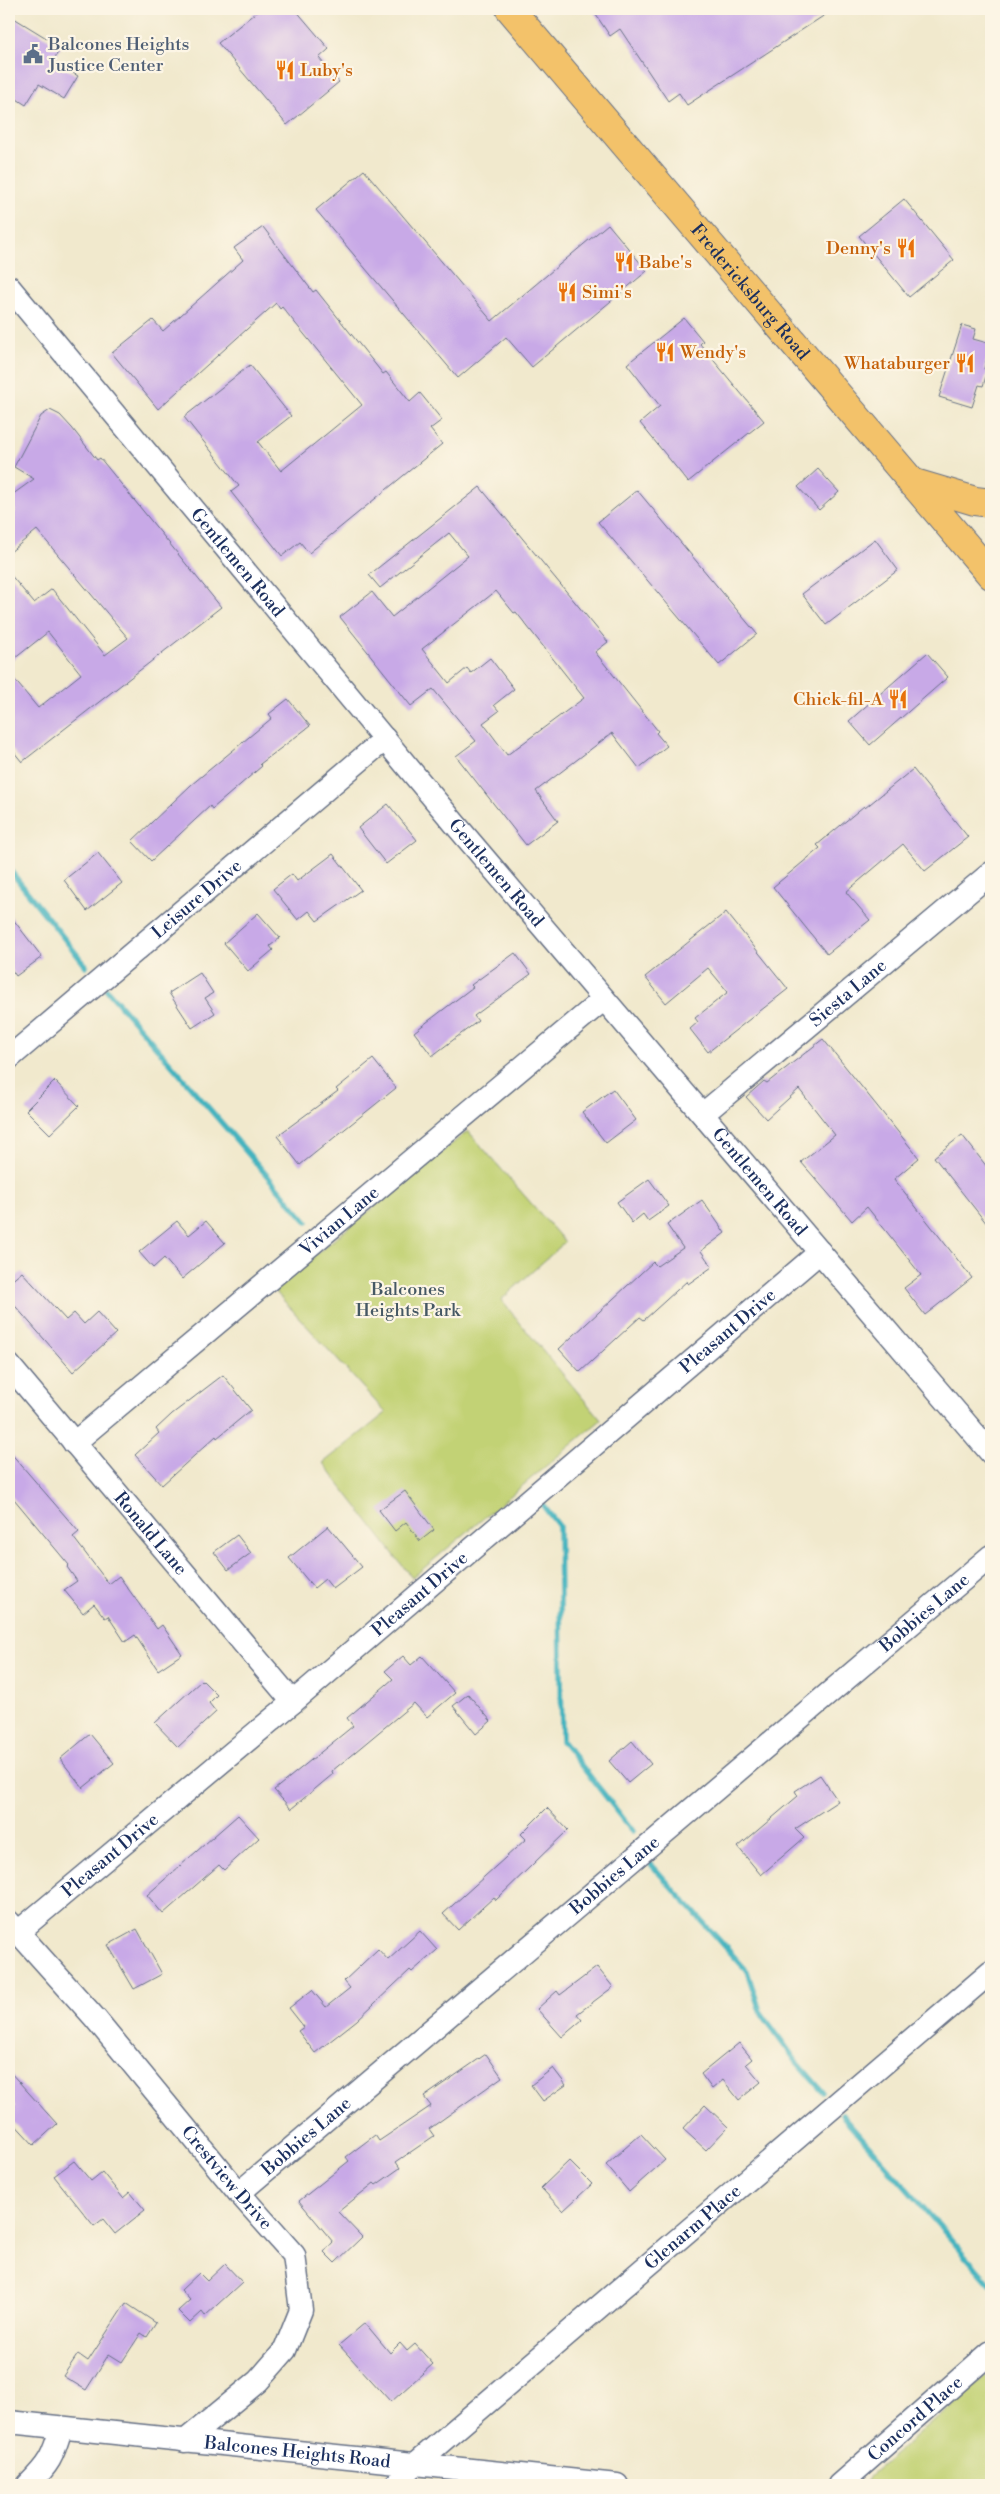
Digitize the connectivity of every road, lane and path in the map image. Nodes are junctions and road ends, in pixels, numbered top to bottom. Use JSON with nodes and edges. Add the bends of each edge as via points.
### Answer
{"nodes":[{"id":1,"x":510,"y":9,"type":"edge"},
{"id":2,"x":9,"y":287,"type":"edge"},
{"id":3,"x":911,"y":482,"type":"junction"},
{"id":4,"x":991,"y":503,"type":"edge"},
{"id":5,"x":991,"y":575,"type":"edge"},
{"id":6,"x":385,"y":740,"type":"junction"},
{"id":7,"x":991,"y":873,"type":"edge"},
{"id":8,"x":604,"y":999,"type":"junction"},
{"id":9,"x":9,"y":1058,"type":"edge"},
{"id":10,"x":703,"y":1114,"type":"junction"},
{"id":11,"x":820,"y":1252,"type":"junction"},
{"id":12,"x":9,"y":1365,"type":"edge"},
{"id":13,"x":74,"y":1443,"type":"junction"},
{"id":14,"x":991,"y":1452,"type":"edge"},
{"id":15,"x":991,"y":1556,"type":"edge"},
{"id":16,"x":293,"y":1702,"type":"junction"},
{"id":17,"x":13,"y":1927,"type":"edge"},
{"id":18,"x":991,"y":1972,"type":"edge"},
{"id":19,"x":239,"y":2193,"type":"junction"},
{"id":20,"x":991,"y":2352,"type":"edge"},
{"id":21,"x":9,"y":2422,"type":"edge"},
{"id":22,"x":61,"y":2428,"type":"junction"},
{"id":23,"x":185,"y":2441,"type":"junction"},
{"id":24,"x":414,"y":2465,"type":"junction"},
{"id":25,"x":28,"y":2485,"type":"edge"},
{"id":26,"x":395,"y":2485,"type":"edge"},
{"id":27,"x":617,"y":2485,"type":"edge"},
{"id":28,"x":839,"y":2485,"type":"edge"}],
"edges":[{"from":1,"to":3,"type":"main road","name":"Fredericksburg Road"},
{"from":2,"to":6,"type":"street","name":"Gentlemen Road"},
{"from":3,"to":4,"type":"main road"},
{"from":3,"to":5,"type":"main road","name":"Fredericksburg Road"},
{"from":6,"to":8,"type":"street","name":"Gentlemen Road"},
{"from":6,"to":9,"type":"street","name":"Leisure Drive"},
{"from":7,"to":10,"type":"street","name":"Siesta Lane"},
{"from":8,"to":10,"type":"street","name":"Gentlemen Road"},
{"from":8,"to":13,"type":"street","name":"Vivian Lane"},
{"from":10,"to":11,"type":"street","name":"Gentlemen Road"},
{"from":11,"to":14,"type":"street","name":"Gentlemen Road"},
{"from":11,"to":16,"type":"street","name":"Pleasant Drive"},
{"from":12,"to":13,"type":"street","name":"Ronald Lane"},
{"from":13,"to":16,"type":"street","name":"Ronald Lane"},
{"from":15,"to":19,"type":"street","name":"Bobbies Lane"},
{"from":16,"to":17,"type":"street","name":"Pleasant Drive"},
{"from":17,"to":19,"type":"street","name":"Crestview Drive","via":[[95,2018]]},
{"from":18,"to":24,"type":"street","name":"Glenarm Place"},
{"from":19,"to":23,"type":"street","name":"Crestview Drive","via":[[294,2255],[301,2310],[285,2350],[274,2363],[258,2381]]},
{"from":20,"to":28,"type":"street","name":"Concord Place"},
{"from":21,"to":22,"type":"street","name":"Balcones Heights Road"},
{"from":22,"to":23,"type":"street","name":"Balcones Heights Road"},
{"from":22,"to":25,"type":"street","via":[[48,2466]]},
{"from":23,"to":24,"type":"street","name":"Balcones Heights Road"},
{"from":24,"to":26,"type":"street","name":"Glenarm Place"},
{"from":24,"to":27,"type":"street","name":"Balcones Heights Road"}]}
